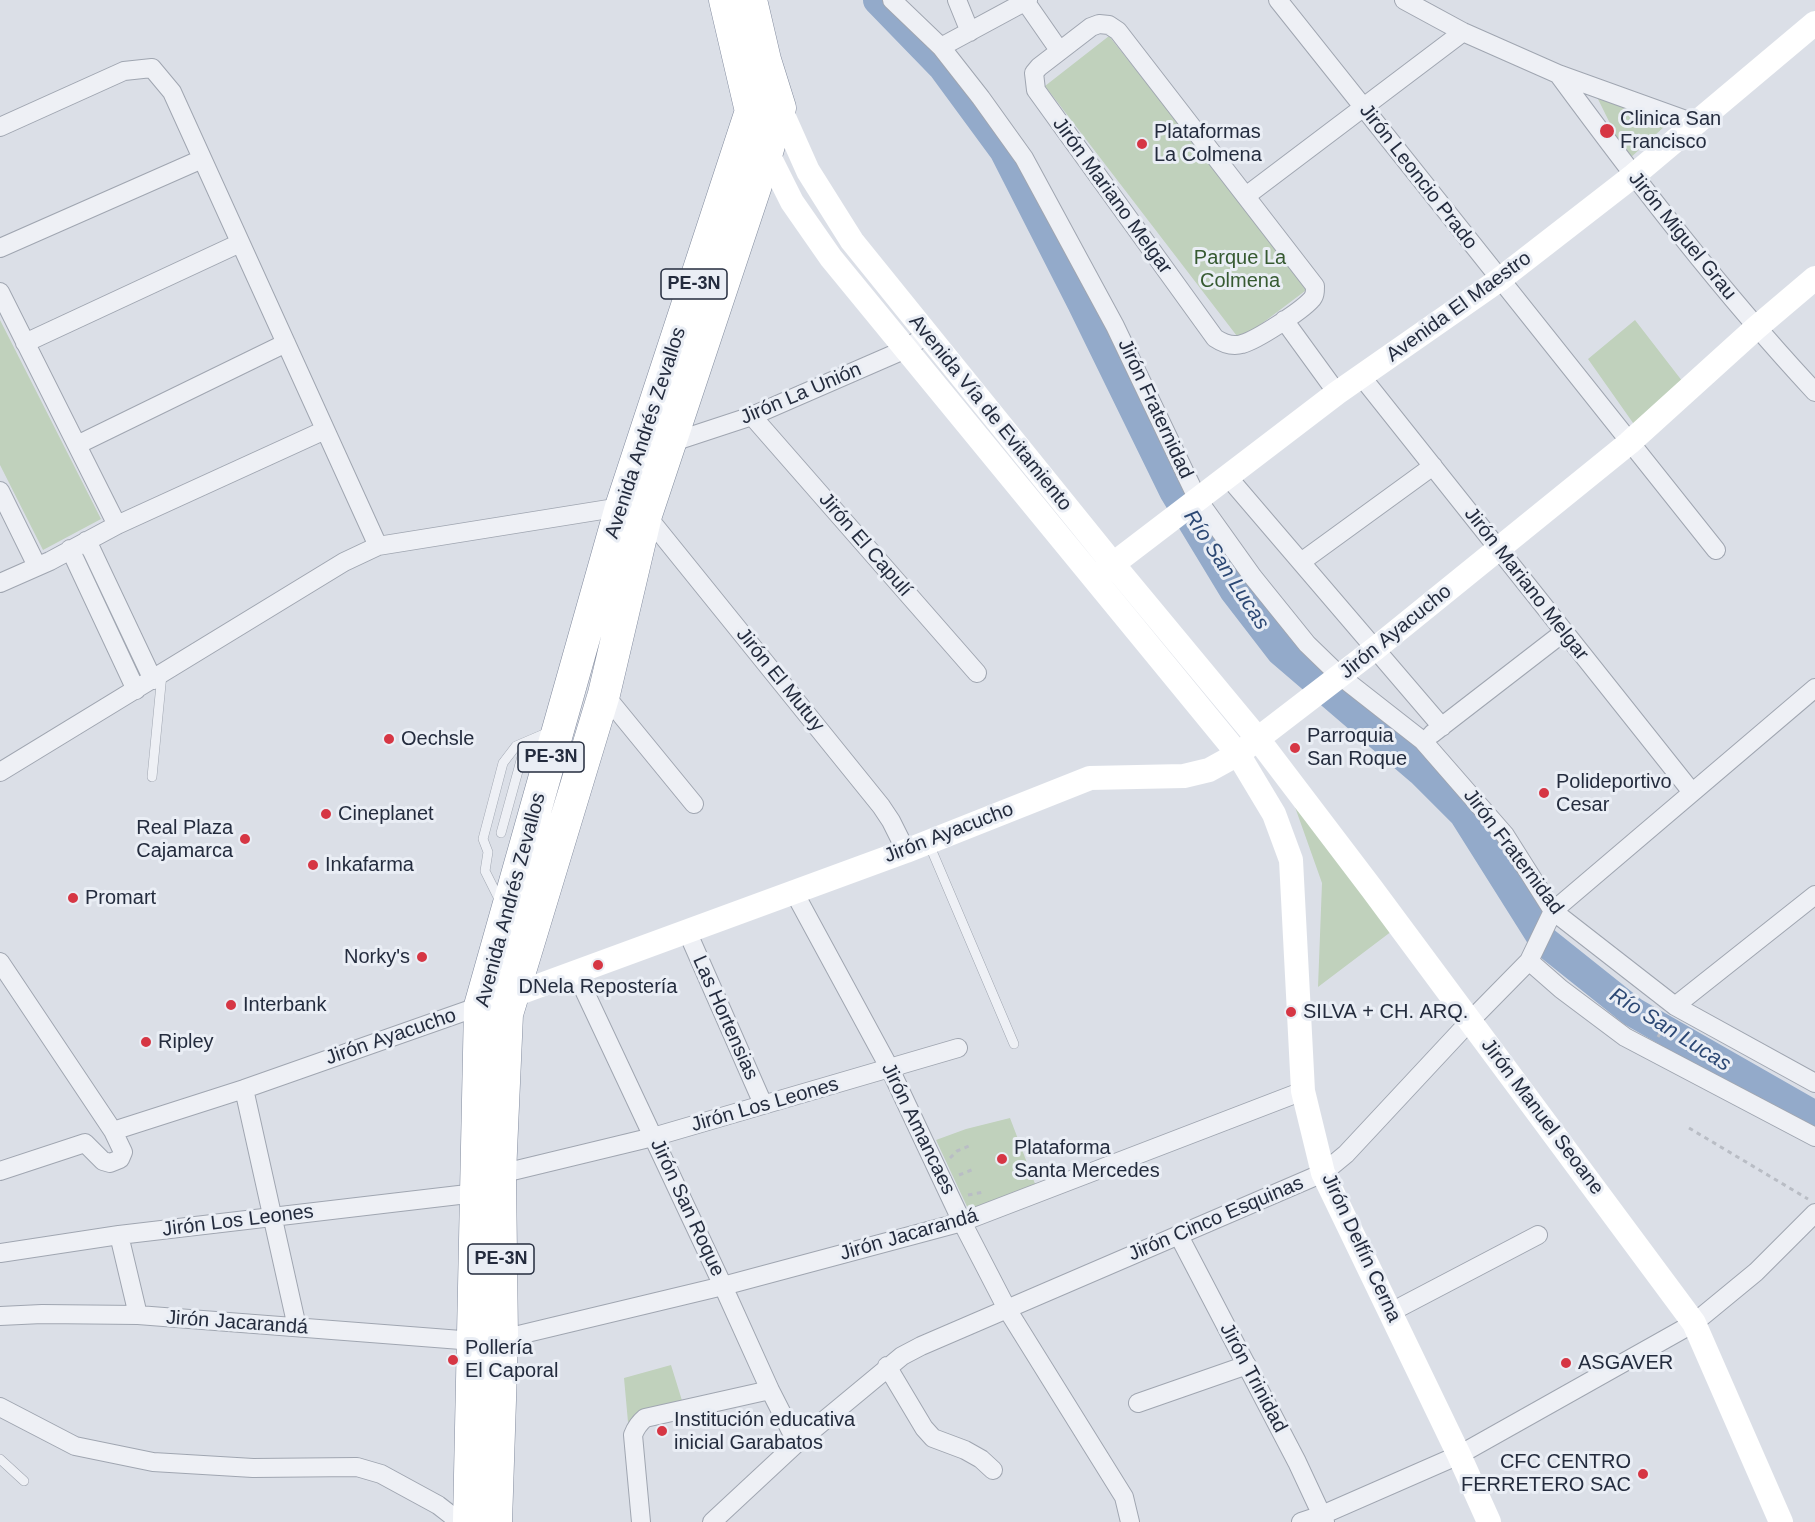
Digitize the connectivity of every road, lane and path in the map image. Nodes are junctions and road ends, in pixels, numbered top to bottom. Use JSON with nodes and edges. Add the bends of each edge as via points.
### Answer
{"nodes":[{"id":1,"x":725,"y":0,"type":"edge"},
{"id":2,"x":751,"y":0,"type":"edge"},
{"id":3,"x":892,"y":0,"type":"edge"},
{"id":4,"x":957,"y":0,"type":"edge"},
{"id":5,"x":1278,"y":0,"type":"edge"},
{"id":6,"x":1404,"y":0,"type":"edge"},
{"id":7,"x":1027,"y":1,"type":"edge"},
{"id":8,"x":1815,"y":23,"type":"edge"},
{"id":9,"x":970,"y":32,"type":"junction"},
{"id":10,"x":1463,"y":32,"type":"junction"},
{"id":11,"x":941,"y":47,"type":"junction"},
{"id":12,"x":1059,"y":50,"type":"junction"},
{"id":13,"x":1558,"y":74,"type":"junction"},
{"id":14,"x":1365,"y":108,"type":"junction"},
{"id":15,"x":766,"y":110,"type":"junction"},
{"id":16,"x":1694,"y":123,"type":"junction"},
{"id":17,"x":0,"y":127,"type":"edge"},
{"id":18,"x":767,"y":152,"type":"junction"},
{"id":19,"x":202,"y":159,"type":"junction"},
{"id":20,"x":1633,"y":176,"type":"junction"},
{"id":21,"x":1246,"y":196,"type":"junction"},
{"id":22,"x":240,"y":243,"type":"junction"},
{"id":23,"x":0,"y":249,"type":"edge"},
{"id":24,"x":1815,"y":278,"type":"edge"},
{"id":25,"x":1499,"y":280,"type":"junction"},
{"id":26,"x":0,"y":292,"type":"edge"},
{"id":27,"x":1284,"y":320,"type":"junction"},
{"id":28,"x":1756,"y":328,"type":"junction"},
{"id":29,"x":927,"y":334,"type":"junction"},
{"id":30,"x":25,"y":343,"type":"junction"},
{"id":31,"x":285,"y":343,"type":"junction"},
{"id":32,"x":906,"y":350,"type":"junction"},
{"id":33,"x":1361,"y":376,"type":"junction"},
{"id":34,"x":1815,"y":392,"type":"edge"},
{"id":35,"x":1336,"y":393,"type":"junction"},
{"id":36,"x":752,"y":416,"type":"junction"},
{"id":37,"x":325,"y":430,"type":"junction"},
{"id":38,"x":670,"y":442,"type":"junction"},
{"id":39,"x":1629,"y":443,"type":"junction"},
{"id":40,"x":77,"y":445,"type":"junction"},
{"id":41,"x":1433,"y":466,"type":"junction"},
{"id":42,"x":1228,"y":477,"type":"junction"},
{"id":43,"x":0,"y":490,"type":"edge"},
{"id":44,"x":1193,"y":504,"type":"junction"},
{"id":45,"x":634,"y":511,"type":"junction"},
{"id":46,"x":117,"y":525,"type":"junction"},
{"id":47,"x":78,"y":545,"type":"junction"},
{"id":48,"x":378,"y":546,"type":"junction"},
{"id":49,"x":1499,"y":549,"type":"junction"},
{"id":50,"x":1716,"y":550,"type":"dead end"},
{"id":51,"x":1300,"y":562,"type":"junction"},
{"id":52,"x":1113,"y":564,"type":"junction"},
{"id":53,"x":37,"y":566,"type":"junction"},
{"id":54,"x":1093,"y":579,"type":"junction"},
{"id":55,"x":0,"y":583,"type":"edge"},
{"id":56,"x":1564,"y":632,"type":"junction"},
{"id":57,"x":1376,"y":648,"type":"junction"},
{"id":58,"x":977,"y":673,"type":"dead end"},
{"id":59,"x":158,"y":677,"type":"junction"},
{"id":60,"x":1329,"y":685,"type":"junction"},
{"id":61,"x":1815,"y":688,"type":"edge"},
{"id":62,"x":136,"y":690,"type":"junction"},
{"id":63,"x":604,"y":694,"type":"junction"},
{"id":64,"x":1442,"y":726,"type":"junction"},
{"id":65,"x":559,"y":727,"type":"junction"},
{"id":66,"x":1258,"y":739,"type":"junction"},
{"id":67,"x":1423,"y":741,"type":"junction"},
{"id":68,"x":526,"y":742,"type":"junction"},
{"id":69,"x":1238,"y":754,"type":"junction"},
{"id":70,"x":0,"y":772,"type":"edge"},
{"id":71,"x":152,"y":777,"type":"dead end"},
{"id":72,"x":1691,"y":792,"type":"junction"},
{"id":73,"x":694,"y":804,"type":"dead end"},
{"id":74,"x":501,"y":833,"type":"dead end"},
{"id":75,"x":917,"y":846,"type":"junction"},
{"id":76,"x":794,"y":892,"type":"junction"},
{"id":77,"x":1815,"y":895,"type":"edge"},
{"id":78,"x":506,"y":913,"type":"junction"},
{"id":79,"x":1550,"y":918,"type":"junction"},
{"id":80,"x":687,"y":931,"type":"junction"},
{"id":81,"x":1530,"y":959,"type":"junction"},
{"id":82,"x":0,"y":962,"type":"edge"},
{"id":83,"x":576,"y":973,"type":"junction"},
{"id":84,"x":511,"y":996,"type":"junction"},
{"id":85,"x":480,"y":1006,"type":"junction"},
{"id":86,"x":1671,"y":1014,"type":"junction"},
{"id":87,"x":1470,"y":1021,"type":"junction"},
{"id":88,"x":1657,"y":1037,"type":"dead end"},
{"id":89,"x":1014,"y":1044,"type":"dead end"},
{"id":90,"x":958,"y":1048,"type":"dead end"},
{"id":91,"x":890,"y":1069,"type":"junction"},
{"id":92,"x":1815,"y":1083,"type":"edge"},
{"id":93,"x":244,"y":1089,"type":"junction"},
{"id":94,"x":1303,"y":1091,"type":"junction"},
{"id":95,"x":763,"y":1104,"type":"junction"},
{"id":96,"x":1689,"y":1128,"type":"dead end"},
{"id":97,"x":113,"y":1131,"type":"junction"},
{"id":98,"x":653,"y":1137,"type":"junction"},
{"id":99,"x":1815,"y":1137,"type":"edge"},
{"id":100,"x":969,"y":1146,"type":"dead end"},
{"id":101,"x":948,"y":1161,"type":"dead end"},
{"id":102,"x":974,"y":1169,"type":"dead end"},
{"id":103,"x":0,"y":1171,"type":"edge"},
{"id":104,"x":1323,"y":1173,"type":"junction"},
{"id":105,"x":955,"y":1177,"type":"dead end"},
{"id":106,"x":488,"y":1184,"type":"junction"},
{"id":107,"x":984,"y":1192,"type":"dead end"},
{"id":108,"x":963,"y":1196,"type":"dead end"},
{"id":109,"x":1815,"y":1203,"type":"edge"},
{"id":110,"x":1815,"y":1213,"type":"edge"},
{"id":111,"x":272,"y":1217,"type":"junction"},
{"id":112,"x":962,"y":1222,"type":"junction"},
{"id":113,"x":119,"y":1235,"type":"junction"},
{"id":114,"x":1538,"y":1235,"type":"dead end"},
{"id":115,"x":1179,"y":1236,"type":"junction"},
{"id":116,"x":0,"y":1253,"type":"edge"},
{"id":117,"x":723,"y":1286,"type":"junction"},
{"id":118,"x":1007,"y":1309,"type":"junction"},
{"id":119,"x":1391,"y":1312,"type":"junction"},
{"id":120,"x":138,"y":1315,"type":"junction"},
{"id":121,"x":0,"y":1316,"type":"edge"},
{"id":122,"x":1694,"y":1323,"type":"junction"},
{"id":123,"x":297,"y":1327,"type":"junction"},
{"id":124,"x":488,"y":1340,"type":"junction"},
{"id":125,"x":1247,"y":1365,"type":"junction"},
{"id":126,"x":887,"y":1366,"type":"junction"},
{"id":127,"x":770,"y":1390,"type":"junction"},
{"id":128,"x":1138,"y":1403,"type":"dead end"},
{"id":129,"x":0,"y":1407,"type":"edge"},
{"id":130,"x":797,"y":1443,"type":"junction"},
{"id":131,"x":1459,"y":1455,"type":"junction"},
{"id":132,"x":0,"y":1459,"type":"edge"},
{"id":133,"x":993,"y":1470,"type":"dead end"},
{"id":134,"x":24,"y":1481,"type":"dead end"},
{"id":135,"x":1323,"y":1519,"type":"edge"},
{"id":136,"x":460,"y":1522,"type":"edge"},
{"id":137,"x":469,"y":1522,"type":"edge"},
{"id":138,"x":496,"y":1522,"type":"edge"},
{"id":139,"x":641,"y":1522,"type":"edge"},
{"id":140,"x":712,"y":1522,"type":"edge"},
{"id":141,"x":1130,"y":1522,"type":"edge"},
{"id":142,"x":1301,"y":1522,"type":"edge"},
{"id":143,"x":1489,"y":1522,"type":"edge"},
{"id":144,"x":1781,"y":1522,"type":"edge"}],
"edges":[{"from":1,"to":15,"type":"highway"},
{"from":2,"to":15,"type":"highway","name":"Avenida Andrés Zevallos","number":"PE-3N","via":[[765,60]]},
{"from":3,"to":11,"type":"street","name":"Jirón Fraternidad"},
{"from":4,"to":9,"type":"street"},
{"from":5,"to":14,"type":"street","name":"Jirón Leoncio Prado"},
{"from":6,"to":10,"type":"street","name":"Jirón Miguel Grau"},
{"from":7,"to":9,"type":"street"},
{"from":7,"to":12,"type":"street"},
{"from":8,"to":16,"type":"street","name":"Avenida El Maestro"},
{"from":9,"to":11,"type":"street"},
{"from":10,"to":13,"type":"street","name":"Jirón Miguel Grau"},
{"from":10,"to":14,"type":"street"},
{"from":11,"to":44,"type":"street","name":"Jirón Fraternidad","via":[[1023,158],[1115,326]]},
{"from":12,"to":21,"type":"street","name":"Jirón Mariano Melgar","via":[[1099,24],[1118,31]]},
{"from":12,"to":27,"type":"street","name":"Jirón Mariano Melgar","via":[[1034,73],[1036,90],[1215,338],[1224,344],[1244,343]]},
{"from":13,"to":16,"type":"street","name":"Jirón Miguel Grau"},
{"from":13,"to":20,"type":"street","name":"Jirón Miguel Grau"},
{"from":14,"to":21,"type":"street"},
{"from":14,"to":25,"type":"street","name":"Jirón Leoncio Prado"},
{"from":15,"to":18,"type":"highway"},
{"from":15,"to":29,"type":"street","name":"Avenida Vía de Evitamiento","via":[[852,241]]},
{"from":15,"to":45,"type":"highway","name":"Avenida Andrés Zevallos","number":"PE-3N"},
{"from":16,"to":20,"type":"street","name":"Avenida El Maestro"},
{"from":17,"to":19,"type":"street","via":[[124,71],[152,68],[172,92]]},
{"from":18,"to":32,"type":"street","name":"Avenida Vía de Evitamiento","via":[[792,202],[831,258]]},
{"from":18,"to":38,"type":"highway","name":"Avenida Andrés Zevallos","number":"PE-3N"},
{"from":19,"to":22,"type":"street"},
{"from":19,"to":23,"type":"street"},
{"from":20,"to":25,"type":"street","name":"Avenida El Maestro"},
{"from":20,"to":28,"type":"street","name":"Jirón Miguel Grau"},
{"from":21,"to":27,"type":"street","name":"Jirón Mariano Melgar","via":[[1315,286],[1312,299]]},
{"from":22,"to":30,"type":"street"},
{"from":22,"to":31,"type":"street"},
{"from":24,"to":28,"type":"street","name":"Jirón Ayacucho"},
{"from":25,"to":33,"type":"street","name":"Avenida El Maestro"},
{"from":25,"to":39,"type":"street","name":"Jirón Leoncio Prado"},
{"from":26,"to":30,"type":"street"},
{"from":27,"to":35,"type":"street"},
{"from":28,"to":34,"type":"street","name":"Jirón Miguel Grau"},
{"from":28,"to":39,"type":"street","name":"Jirón Ayacucho"},
{"from":29,"to":32,"type":"street","name":"Jirón La Unión"},
{"from":29,"to":52,"type":"street","name":"Avenida Vía de Evitamiento"},
{"from":30,"to":40,"type":"street"},
{"from":31,"to":37,"type":"street"},
{"from":31,"to":40,"type":"street"},
{"from":32,"to":36,"type":"street","name":"Jirón La Unión"},
{"from":32,"to":54,"type":"street","name":"Avenida Vía de Evitamiento"},
{"from":33,"to":35,"type":"street","name":"Avenida El Maestro"},
{"from":33,"to":41,"type":"street","name":"Jirón Mariano Melgar"},
{"from":35,"to":42,"type":"street","name":"Avenida El Maestro"},
{"from":36,"to":38,"type":"street","name":"Jirón La Unión"},
{"from":36,"to":58,"type":"street","name":"Jirón El Capulí"},
{"from":37,"to":46,"type":"street"},
{"from":37,"to":48,"type":"street"},
{"from":38,"to":45,"type":"highway","name":"Avenida Andrés Zevallos","number":"PE-3N"},
{"from":39,"to":49,"type":"street","name":"Jirón Ayacucho"},
{"from":39,"to":50,"type":"street","name":"Jirón Leoncio Prado"},
{"from":40,"to":46,"type":"street"},
{"from":41,"to":49,"type":"street","name":"Jirón Mariano Melgar"},
{"from":41,"to":51,"type":"street"},
{"from":42,"to":44,"type":"street","name":"Avenida El Maestro"},
{"from":42,"to":51,"type":"street"},
{"from":43,"to":53,"type":"street"},
{"from":44,"to":52,"type":"street","name":"Avenida El Maestro"},
{"from":44,"to":60,"type":"street","name":"Jirón Fraternidad","via":[[1307,644]]},
{"from":45,"to":48,"type":"street"},
{"from":45,"to":63,"type":"highway","name":"Avenida Andrés Zevallos","number":"PE-3N"},
{"from":45,"to":65,"type":"highway","name":"Avenida Andrés Zevallos","number":"PE-3N"},
{"from":45,"to":75,"type":"street","name":"Jirón El Mutuy","via":[[891,821]]},
{"from":46,"to":47,"type":"street"},
{"from":47,"to":53,"type":"street"},
{"from":47,"to":59,"type":"street","via":[[92,551]]},
{"from":47,"to":62,"type":"street"},
{"from":48,"to":59,"type":"street","via":[[344,562]]},
{"from":49,"to":56,"type":"street","name":"Jirón Mariano Melgar"},
{"from":49,"to":57,"type":"street","name":"Jirón Ayacucho"},
{"from":51,"to":57,"type":"street"},
{"from":52,"to":54,"type":"street","name":"Avenida El Maestro"},
{"from":52,"to":66,"type":"street","name":"Avenida Vía de Evitamiento"},
{"from":53,"to":55,"type":"street"},
{"from":54,"to":69,"type":"street","name":"Avenida Vía de Evitamiento"},
{"from":56,"to":64,"type":"street"},
{"from":56,"to":72,"type":"street","name":"Jirón Mariano Melgar"},
{"from":57,"to":60,"type":"street","name":"Jirón Ayacucho"},
{"from":57,"to":64,"type":"street"},
{"from":59,"to":62,"type":"street"},
{"from":59,"to":71,"type":"lane"},
{"from":60,"to":66,"type":"street","name":"Jirón Ayacucho"},
{"from":60,"to":67,"type":"street","name":"Jirón Fraternidad"},
{"from":61,"to":72,"type":"street","name":"Jirón Cinco Esquinas"},
{"from":62,"to":70,"type":"street"},
{"from":63,"to":73,"type":"street"},
{"from":63,"to":84,"type":"highway","name":"Avenida Andrés Zevallos","number":"PE-3N"},
{"from":64,"to":67,"type":"street"},
{"from":65,"to":68,"type":"lane"},
{"from":65,"to":78,"type":"highway","name":"Avenida Andrés Zevallos","number":"PE-3N"},
{"from":66,"to":69,"type":"street","name":"Jirón Ayacucho"},
{"from":66,"to":87,"type":"street","name":"Jirón Manuel Seoane"},
{"from":67,"to":79,"type":"street","name":"Jirón Fraternidad","via":[[1505,835]]},
{"from":68,"to":74,"type":"lane"},
{"from":68,"to":78,"type":"lane","via":[[516,746],[503,763],[483,839],[488,852],[485,871]]},
{"from":69,"to":75,"type":"street","name":"Jirón Ayacucho","via":[[1209,770],[1184,776],[1090,778]]},
{"from":69,"to":94,"type":"street","name":"Jirón Delfín Cerna","via":[[1274,814],[1291,860]]},
{"from":72,"to":79,"type":"street","name":"Jirón Cinco Esquinas"},
{"from":75,"to":76,"type":"street","name":"Jirón Ayacucho"},
{"from":75,"to":89,"type":"lane"},
{"from":76,"to":80,"type":"street","name":"Jirón Ayacucho"},
{"from":76,"to":91,"type":"street","name":"Jirón Amancaes"},
{"from":77,"to":86,"type":"street"},
{"from":78,"to":85,"type":"highway","name":"Avenida Andrés Zevallos","number":"PE-3N"},
{"from":79,"to":81,"type":"street","name":"Jirón Cinco Esquinas"},
{"from":79,"to":86,"type":"street","name":"Jirón Fraternidad"},
{"from":80,"to":83,"type":"street","name":"Jirón Ayacucho"},
{"from":80,"to":95,"type":"street","name":"Las Hortensias"},
{"from":81,"to":87,"type":"street","name":"Jirón Cinco Esquinas"},
{"from":81,"to":99,"type":"street","via":[[1561,989],[1625,1037]]},
{"from":82,"to":97,"type":"street"},
{"from":83,"to":84,"type":"street","name":"Jirón Ayacucho"},
{"from":83,"to":98,"type":"street","name":"Jirón San Roque"},
{"from":84,"to":85,"type":"street","name":"Jirón Ayacucho"},
{"from":84,"to":106,"type":"highway","name":"Avenida Andrés Zevallos","number":"PE-3N"},
{"from":85,"to":93,"type":"street","name":"Jirón Ayacucho"},
{"from":85,"to":106,"type":"highway","name":"Avenida Andrés Zevallos","number":"PE-3N"},
{"from":86,"to":88,"type":"path"},
{"from":86,"to":92,"type":"street","name":"Jirón Fraternidad"},
{"from":87,"to":104,"type":"street","name":"Jirón Cinco Esquinas","via":[[1346,1154]]},
{"from":87,"to":122,"type":"street","name":"Jirón Manuel Seoane"},
{"from":90,"to":91,"type":"street","name":"Jirón Los Leones"},
{"from":91,"to":95,"type":"street","name":"Jirón Los Leones"},
{"from":91,"to":112,"type":"street","name":"Jirón Amancaes"},
{"from":93,"to":97,"type":"street","name":"Jirón Ayacucho"},
{"from":93,"to":111,"type":"street"},
{"from":94,"to":104,"type":"street","name":"Jirón Delfín Cerna"},
{"from":94,"to":112,"type":"street","name":"Jirón Jacarandá"},
{"from":95,"to":98,"type":"street","name":"Jirón Los Leones"},
{"from":96,"to":109,"type":"path"},
{"from":97,"to":103,"type":"street","via":[[123,1152],[120,1159],[110,1163],[85,1143]]},
{"from":98,"to":106,"type":"street","name":"Jirón Los Leones"},
{"from":98,"to":117,"type":"street","name":"Jirón San Roque"},
{"from":100,"to":101,"type":"path"},
{"from":102,"to":105,"type":"path"},
{"from":104,"to":115,"type":"street","name":"Jirón Cinco Esquinas"},
{"from":104,"to":119,"type":"street","name":"Jirón Delfín Cerna"},
{"from":106,"to":111,"type":"street","name":"Jirón Los Leones"},
{"from":106,"to":124,"type":"highway","name":"Avenida Andrés Zevallos","number":"PE-3N"},
{"from":107,"to":108,"type":"path"},
{"from":110,"to":122,"type":"street","via":[[1756,1272]]},
{"from":111,"to":113,"type":"street","name":"Jirón Los Leones"},
{"from":111,"to":123,"type":"street"},
{"from":112,"to":117,"type":"street","name":"Jirón Jacarandá"},
{"from":112,"to":118,"type":"street","name":"Jirón Amancaes"},
{"from":113,"to":116,"type":"street","name":"Jirón Los Leones"},
{"from":113,"to":120,"type":"street"},
{"from":114,"to":119,"type":"street"},
{"from":115,"to":118,"type":"street","name":"Jirón Cinco Esquinas"},
{"from":115,"to":125,"type":"street","name":"Jirón Trinidad"},
{"from":117,"to":124,"type":"street","name":"Jirón Jacarandá"},
{"from":117,"to":127,"type":"street","name":"Jirón San Roque"},
{"from":118,"to":126,"type":"street","name":"Jirón Cinco Esquinas","via":[[921,1346]]},
{"from":118,"to":141,"type":"street","name":"Jirón Amancaes","via":[[1124,1497]]},
{"from":119,"to":131,"type":"street","name":"Jirón Delfín Cerna"},
{"from":120,"to":121,"type":"street","name":"Jirón Jacarandá"},
{"from":120,"to":123,"type":"street","name":"Jirón Jacarandá"},
{"from":122,"to":131,"type":"street"},
{"from":122,"to":144,"type":"street","name":"Jirón Manuel Seoane"},
{"from":123,"to":124,"type":"street","name":"Jirón Jacarandá"},
{"from":124,"to":137,"type":"highway","name":"Avenida Andrés Zevallos","number":"PE-3N"},
{"from":124,"to":138,"type":"highway","name":"Avenida Andrés Zevallos","number":"PE-3N"},
{"from":125,"to":128,"type":"street"},
{"from":125,"to":135,"type":"street","name":"Jirón Trinidad"},
{"from":126,"to":130,"type":"street","name":"Jirón Cinco Esquinas"},
{"from":126,"to":133,"type":"street","via":[[933,1438],[965,1450]]},
{"from":127,"to":130,"type":"street","name":"Jirón San Roque"},
{"from":127,"to":139,"type":"street","via":[[640,1422],[633,1435]]},
{"from":129,"to":136,"type":"street","via":[[75,1446],[153,1462],[253,1468],[357,1467],[381,1474],[438,1505]]},
{"from":130,"to":140,"type":"street","name":"Jirón Cinco Esquinas"},
{"from":131,"to":135,"type":"street"},
{"from":131,"to":143,"type":"street","name":"Jirón Delfín Cerna"},
{"from":132,"to":134,"type":"lane"},
{"from":135,"to":142,"type":"street"}]}
